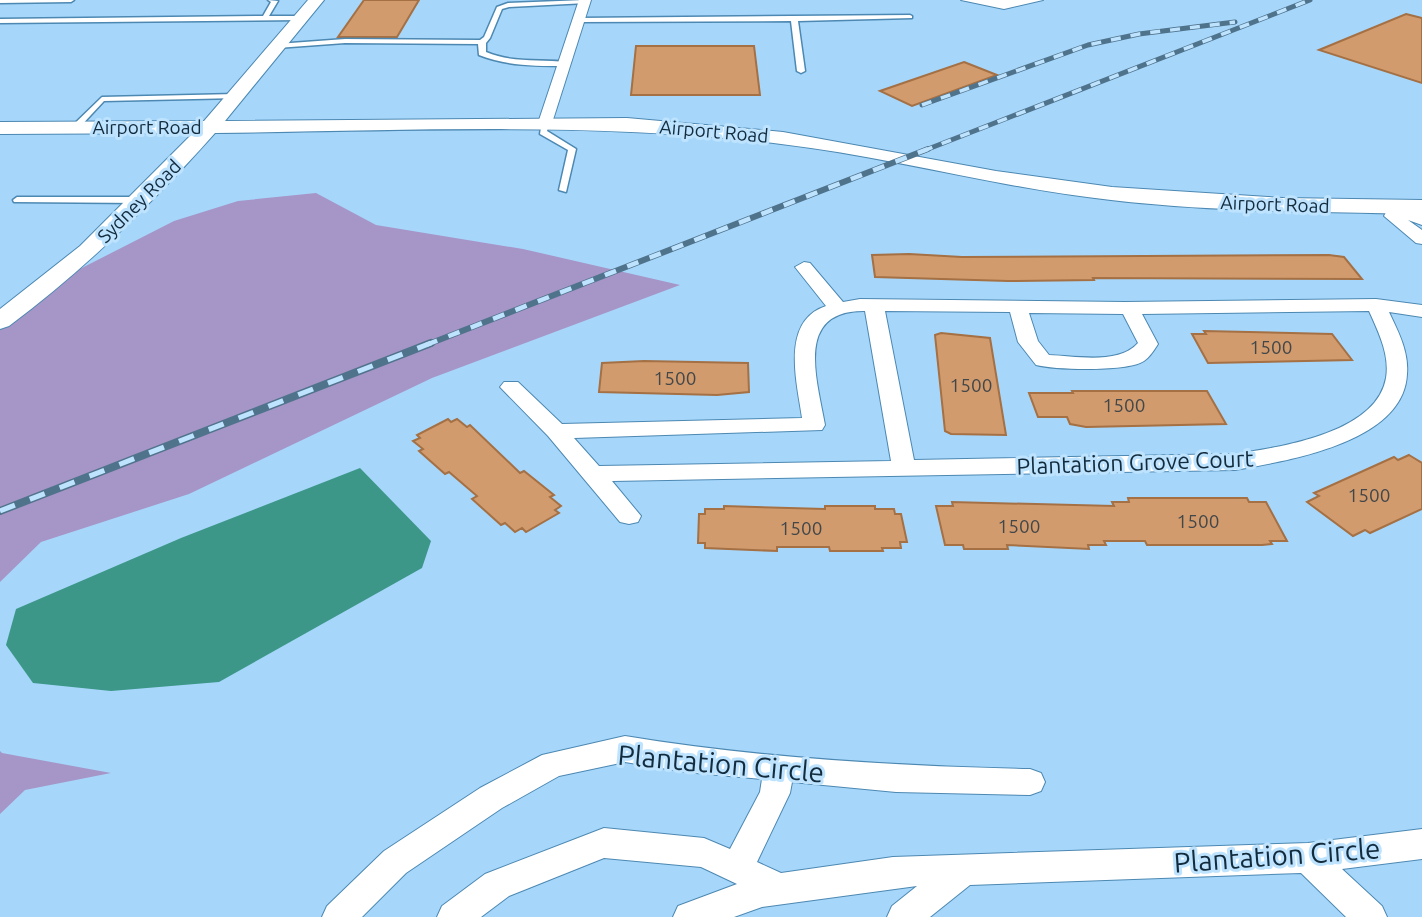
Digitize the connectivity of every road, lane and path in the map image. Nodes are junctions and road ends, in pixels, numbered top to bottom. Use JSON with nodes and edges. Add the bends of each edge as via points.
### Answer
{"nodes":[{"id":1,"x":71,"y":0,"type":"edge"},
{"id":2,"x":271,"y":0,"type":"edge"},
{"id":3,"x":316,"y":0,"type":"edge"},
{"id":4,"x":967,"y":0,"type":"edge"},
{"id":5,"x":1037,"y":0,"type":"edge"},
{"id":6,"x":0,"y":1,"type":"edge"},
{"id":7,"x":585,"y":1,"type":"edge"},
{"id":8,"x":910,"y":17,"type":"dead end"},
{"id":9,"x":265,"y":18,"type":"junction"},
{"id":10,"x":301,"y":18,"type":"junction"},
{"id":11,"x":794,"y":19,"type":"junction"},
{"id":12,"x":579,"y":20,"type":"junction"},
{"id":13,"x":0,"y":21,"type":"edge"},
{"id":14,"x":482,"y":42,"type":"junction"},
{"id":15,"x":277,"y":46,"type":"junction"},
{"id":16,"x":564,"y":64,"type":"junction"},
{"id":17,"x":801,"y":71,"type":"dead end"},
{"id":18,"x":236,"y":96,"type":"junction"},
{"id":19,"x":102,"y":99,"type":"joint"},
{"id":20,"x":545,"y":123,"type":"junction"},
{"id":21,"x":211,"y":127,"type":"junction"},
{"id":22,"x":0,"y":128,"type":"edge"},
{"id":23,"x":74,"y":128,"type":"junction"},
{"id":24,"x":563,"y":190,"type":"dead end"},
{"id":25,"x":17,"y":200,"type":"dead end"},
{"id":26,"x":142,"y":200,"type":"junction"},
{"id":27,"x":1397,"y":206,"type":"junction"},
{"id":28,"x":1422,"y":207,"type":"edge"},
{"id":29,"x":1422,"y":220,"type":"edge"},
{"id":30,"x":1422,"y":239,"type":"edge"},
{"id":31,"x":804,"y":267,"type":"dead end"},
{"id":32,"x":874,"y":305,"type":"junction"},
{"id":33,"x":1018,"y":308,"type":"junction"},
{"id":34,"x":1130,"y":308,"type":"junction"},
{"id":35,"x":839,"y":309,"type":"junction"},
{"id":36,"x":1379,"y":311,"type":"junction"},
{"id":37,"x":1422,"y":311,"type":"edge"},
{"id":38,"x":1422,"y":320,"type":"edge"},
{"id":39,"x":0,"y":321,"type":"edge"},
{"id":40,"x":511,"y":387,"type":"dead end"},
{"id":41,"x":556,"y":430,"type":"junction"},
{"id":42,"x":904,"y":468,"type":"junction"},
{"id":43,"x":592,"y":474,"type":"junction"},
{"id":44,"x":629,"y":516,"type":"dead end"},
{"id":45,"x":779,"y":769,"type":"junction"},
{"id":46,"x":1030,"y":782,"type":"dead end"},
{"id":47,"x":1422,"y":844,"type":"edge"},
{"id":48,"x":1308,"y":858,"type":"junction"},
{"id":49,"x":737,"y":869,"type":"junction"},
{"id":50,"x":963,"y":870,"type":"junction"},
{"id":51,"x":779,"y":888,"type":"junction"},
{"id":52,"x":339,"y":917,"type":"edge"},
{"id":53,"x":454,"y":917,"type":"edge"},
{"id":54,"x":690,"y":917,"type":"edge"},
{"id":55,"x":904,"y":917,"type":"edge"},
{"id":56,"x":1370,"y":917,"type":"edge"}],
"edges":[{"from":1,"to":6,"type":"lane"},
{"from":2,"to":9,"type":"lane","via":[[275,1]]},
{"from":3,"to":10,"type":"street","name":"Sydney Road"},
{"from":4,"to":5,"type":"street","via":[[1004,5]]},
{"from":7,"to":12,"type":"street"},
{"from":7,"to":14,"type":"lane","via":[[499,8]]},
{"from":8,"to":11,"type":"lane"},
{"from":9,"to":10,"type":"lane"},
{"from":9,"to":13,"type":"lane"},
{"from":10,"to":15,"type":"street","name":"Sydney Road"},
{"from":11,"to":12,"type":"lane"},
{"from":11,"to":17,"type":"lane"},
{"from":12,"to":16,"type":"street"},
{"from":14,"to":15,"type":"lane","via":[[345,41]]},
{"from":14,"to":16,"type":"lane","via":[[482,53],[494,59]]},
{"from":15,"to":18,"type":"street","name":"Sydney Road"},
{"from":16,"to":20,"type":"street"},
{"from":18,"to":19,"type":"lane"},
{"from":18,"to":21,"type":"street","name":"Sydney Road"},
{"from":19,"to":23,"type":"lane"},
{"from":20,"to":21,"type":"street","name":"Airport Road"},
{"from":20,"to":24,"type":"lane","via":[[542,132],[547,137],[572,149]]},
{"from":20,"to":27,"type":"street","name":"Airport Road","via":[[627,124],[783,138],[996,177],[1192,202]]},
{"from":21,"to":23,"type":"street","name":"Airport Road"},
{"from":21,"to":26,"type":"street","name":"Sydney Road"},
{"from":22,"to":23,"type":"street","name":"Airport Road"},
{"from":25,"to":26,"type":"lane"},
{"from":26,"to":39,"type":"street","name":"Sydney Road","via":[[87,253]]},
{"from":27,"to":28,"type":"street","name":"Airport Road"},
{"from":27,"to":29,"type":"street"},
{"from":27,"to":30,"type":"street","via":[[1393,216]]},
{"from":31,"to":35,"type":"street"},
{"from":32,"to":33,"type":"street"},
{"from":32,"to":35,"type":"street"},
{"from":32,"to":42,"type":"street"},
{"from":33,"to":34,"type":"street"},
{"from":33,"to":34,"type":"street","via":[[1028,342],[1043,361],[1104,363],[1137,357],[1147,344]]},
{"from":34,"to":36,"type":"street"},
{"from":35,"to":41,"type":"street","via":[[826,312],[811,327],[803,345],[814,425]]},
{"from":36,"to":37,"type":"street"},
{"from":36,"to":38,"type":"street"},
{"from":36,"to":42,"type":"street","name":"Plantation Grove Court","via":[[1394,346],[1398,375],[1394,394],[1350,431],[1308,450],[1235,462]]},
{"from":40,"to":41,"type":"street"},
{"from":41,"to":43,"type":"street"},
{"from":42,"to":43,"type":"street","name":"Plantation Grove Court"},
{"from":43,"to":44,"type":"street"},
{"from":45,"to":46,"type":"street","name":"Plantation Circle","via":[[896,779]]},
{"from":45,"to":49,"type":"street","via":[[775,793]]},
{"from":45,"to":52,"type":"street","name":"Plantation Circle","via":[[625,749],[552,764],[491,798],[396,862]]},
{"from":47,"to":48,"type":"street","name":"Plantation Circle"},
{"from":48,"to":50,"type":"street","name":"Plantation Circle"},
{"from":48,"to":56,"type":"street"},
{"from":49,"to":51,"type":"street"},
{"from":49,"to":53,"type":"street","via":[[704,853],[604,844],[497,885]]},
{"from":50,"to":51,"type":"street","name":"Plantation Circle","via":[[893,872]]},
{"from":50,"to":55,"type":"street"},
{"from":51,"to":54,"type":"street","name":"Plantation Circle"}]}
